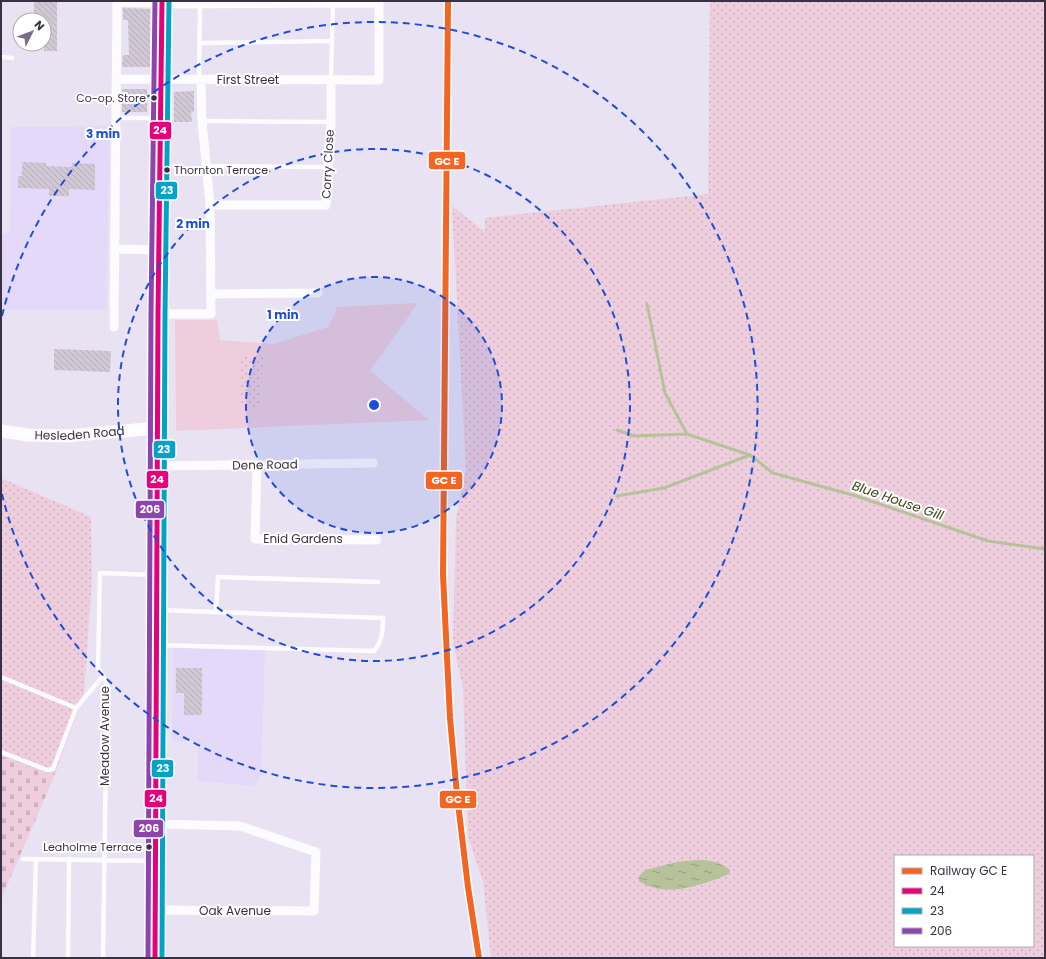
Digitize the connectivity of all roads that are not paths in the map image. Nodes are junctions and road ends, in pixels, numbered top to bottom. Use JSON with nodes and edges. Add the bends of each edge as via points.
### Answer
{"nodes":[{"id":1,"x":117,"y":2,"type":"edge"},
{"id":2,"x":200,"y":2,"type":"edge"},
{"id":3,"x":333,"y":2,"type":"edge"},
{"id":4,"x":379,"y":2,"type":"edge"},
{"id":5,"x":161,"y":3,"type":"edge"},
{"id":6,"x":332,"y":41,"type":"junction"},
{"id":7,"x":200,"y":43,"type":"junction"},
{"id":8,"x":1,"y":57,"type":"edge"},
{"id":9,"x":12,"y":58,"type":"dead end"},
{"id":10,"x":117,"y":79,"type":"junction"},
{"id":11,"x":162,"y":79,"type":"junction"},
{"id":12,"x":200,"y":80,"type":"junction"},
{"id":13,"x":331,"y":80,"type":"junction"},
{"id":14,"x":116,"y":118,"type":"junction"},
{"id":15,"x":149,"y":118,"type":"dead end"},
{"id":16,"x":202,"y":121,"type":"junction"},
{"id":17,"x":331,"y":122,"type":"junction"},
{"id":18,"x":206,"y":166,"type":"junction"},
{"id":19,"x":328,"y":168,"type":"junction"},
{"id":20,"x":210,"y":205,"type":"junction"},
{"id":21,"x":116,"y":249,"type":"junction"},
{"id":22,"x":159,"y":250,"type":"junction"},
{"id":23,"x":318,"y":293,"type":"dead end"},
{"id":24,"x":211,"y":294,"type":"junction"},
{"id":25,"x":158,"y":314,"type":"junction"},
{"id":26,"x":114,"y":327,"type":"dead end"},
{"id":27,"x":158,"y":428,"type":"junction"},
{"id":28,"x":1,"y":431,"type":"edge"},
{"id":29,"x":373,"y":463,"type":"dead end"},
{"id":30,"x":256,"y":465,"type":"junction"},
{"id":31,"x":157,"y":466,"type":"junction"},
{"id":32,"x":377,"y":540,"type":"dead end"},
{"id":33,"x":157,"y":575,"type":"junction"},
{"id":34,"x":378,"y":582,"type":"dead end"},
{"id":35,"x":157,"y":610,"type":"junction"},
{"id":36,"x":216,"y":612,"type":"junction"},
{"id":37,"x":157,"y":644,"type":"junction"},
{"id":38,"x":103,"y":676,"type":"junction"},
{"id":39,"x":1,"y":677,"type":"edge"},
{"id":40,"x":76,"y":708,"type":"junction"},
{"id":41,"x":1,"y":752,"type":"edge"},
{"id":42,"x":156,"y":824,"type":"junction"},
{"id":43,"x":23,"y":859,"type":"dead end"},
{"id":44,"x":36,"y":859,"type":"junction"},
{"id":45,"x":69,"y":859,"type":"junction"},
{"id":46,"x":105,"y":859,"type":"junction"},
{"id":47,"x":156,"y":861,"type":"junction"},
{"id":48,"x":156,"y":910,"type":"junction"},
{"id":49,"x":33,"y":958,"type":"edge"},
{"id":50,"x":68,"y":958,"type":"edge"},
{"id":51,"x":103,"y":958,"type":"edge"},
{"id":52,"x":155,"y":958,"type":"edge"}],
"edges":[{"from":1,"to":5,"type":"street"},
{"from":1,"to":10,"type":"street"},
{"from":2,"to":3,"type":"street"},
{"from":2,"to":5,"type":"street"},
{"from":2,"to":7,"type":"lane"},
{"from":3,"to":4,"type":"street"},
{"from":3,"to":6,"type":"lane"},
{"from":4,"to":13,"type":"street","name":"First Street","via":[[379,80]]},
{"from":5,"to":11,"type":"main road"},
{"from":6,"to":7,"type":"lane"},
{"from":6,"to":13,"type":"lane"},
{"from":7,"to":12,"type":"lane"},
{"from":8,"to":9,"type":"lane"},
{"from":10,"to":11,"type":"street","name":"First Street"},
{"from":10,"to":14,"type":"street"},
{"from":11,"to":12,"type":"street","name":"First Street"},
{"from":11,"to":22,"type":"main road"},
{"from":12,"to":13,"type":"street","name":"First Street"},
{"from":12,"to":16,"type":"street"},
{"from":13,"to":17,"type":"street","name":"Corry Close"},
{"from":14,"to":15,"type":"lane"},
{"from":14,"to":21,"type":"street"},
{"from":16,"to":17,"type":"lane"},
{"from":16,"to":18,"type":"street"},
{"from":17,"to":19,"type":"street","name":"Corry Close"},
{"from":18,"to":19,"type":"lane"},
{"from":18,"to":20,"type":"street"},
{"from":19,"to":20,"type":"street","name":"Corry Close","via":[[326,205]]},
{"from":20,"to":24,"type":"street"},
{"from":21,"to":22,"type":"street"},
{"from":21,"to":26,"type":"street"},
{"from":22,"to":25,"type":"main road"},
{"from":23,"to":24,"type":"street"},
{"from":24,"to":25,"type":"street","via":[[210,314]]},
{"from":25,"to":27,"type":"main road"},
{"from":27,"to":28,"type":"main road","name":"Hesleden Road","via":[[67,436]]},
{"from":27,"to":31,"type":"main road"},
{"from":29,"to":30,"type":"street","name":"Dene Road"},
{"from":30,"to":31,"type":"street","name":"Dene Road"},
{"from":30,"to":32,"type":"street","name":"Enid Gardens","via":[[254,539]]},
{"from":31,"to":33,"type":"main road"},
{"from":33,"to":35,"type":"main road"},
{"from":33,"to":38,"type":"lane","name":"Meadow Avenue","via":[[100,573],[98,668]]},
{"from":34,"to":36,"type":"lane","via":[[218,577]]},
{"from":35,"to":36,"type":"lane"},
{"from":35,"to":37,"type":"main road"},
{"from":36,"to":37,"type":"lane","via":[[383,618],[383,631],[379,645],[374,651]]},
{"from":37,"to":42,"type":"main road"},
{"from":38,"to":40,"type":"lane"},
{"from":38,"to":46,"type":"lane","name":"Meadow Avenue","via":[[107,683]]},
{"from":39,"to":40,"type":"lane"},
{"from":40,"to":41,"type":"lane","via":[[53,769],[47,770]]},
{"from":42,"to":47,"type":"main road"},
{"from":42,"to":48,"type":"street","name":"Oak Avenue","via":[[240,826],[316,852],[314,911]]},
{"from":43,"to":44,"type":"lane"},
{"from":44,"to":45,"type":"lane"},
{"from":44,"to":49,"type":"lane"},
{"from":45,"to":46,"type":"lane"},
{"from":45,"to":50,"type":"lane"},
{"from":46,"to":47,"type":"lane"},
{"from":46,"to":51,"type":"lane","name":"Meadow Avenue"},
{"from":47,"to":48,"type":"main road"},
{"from":48,"to":52,"type":"main road"}]}
